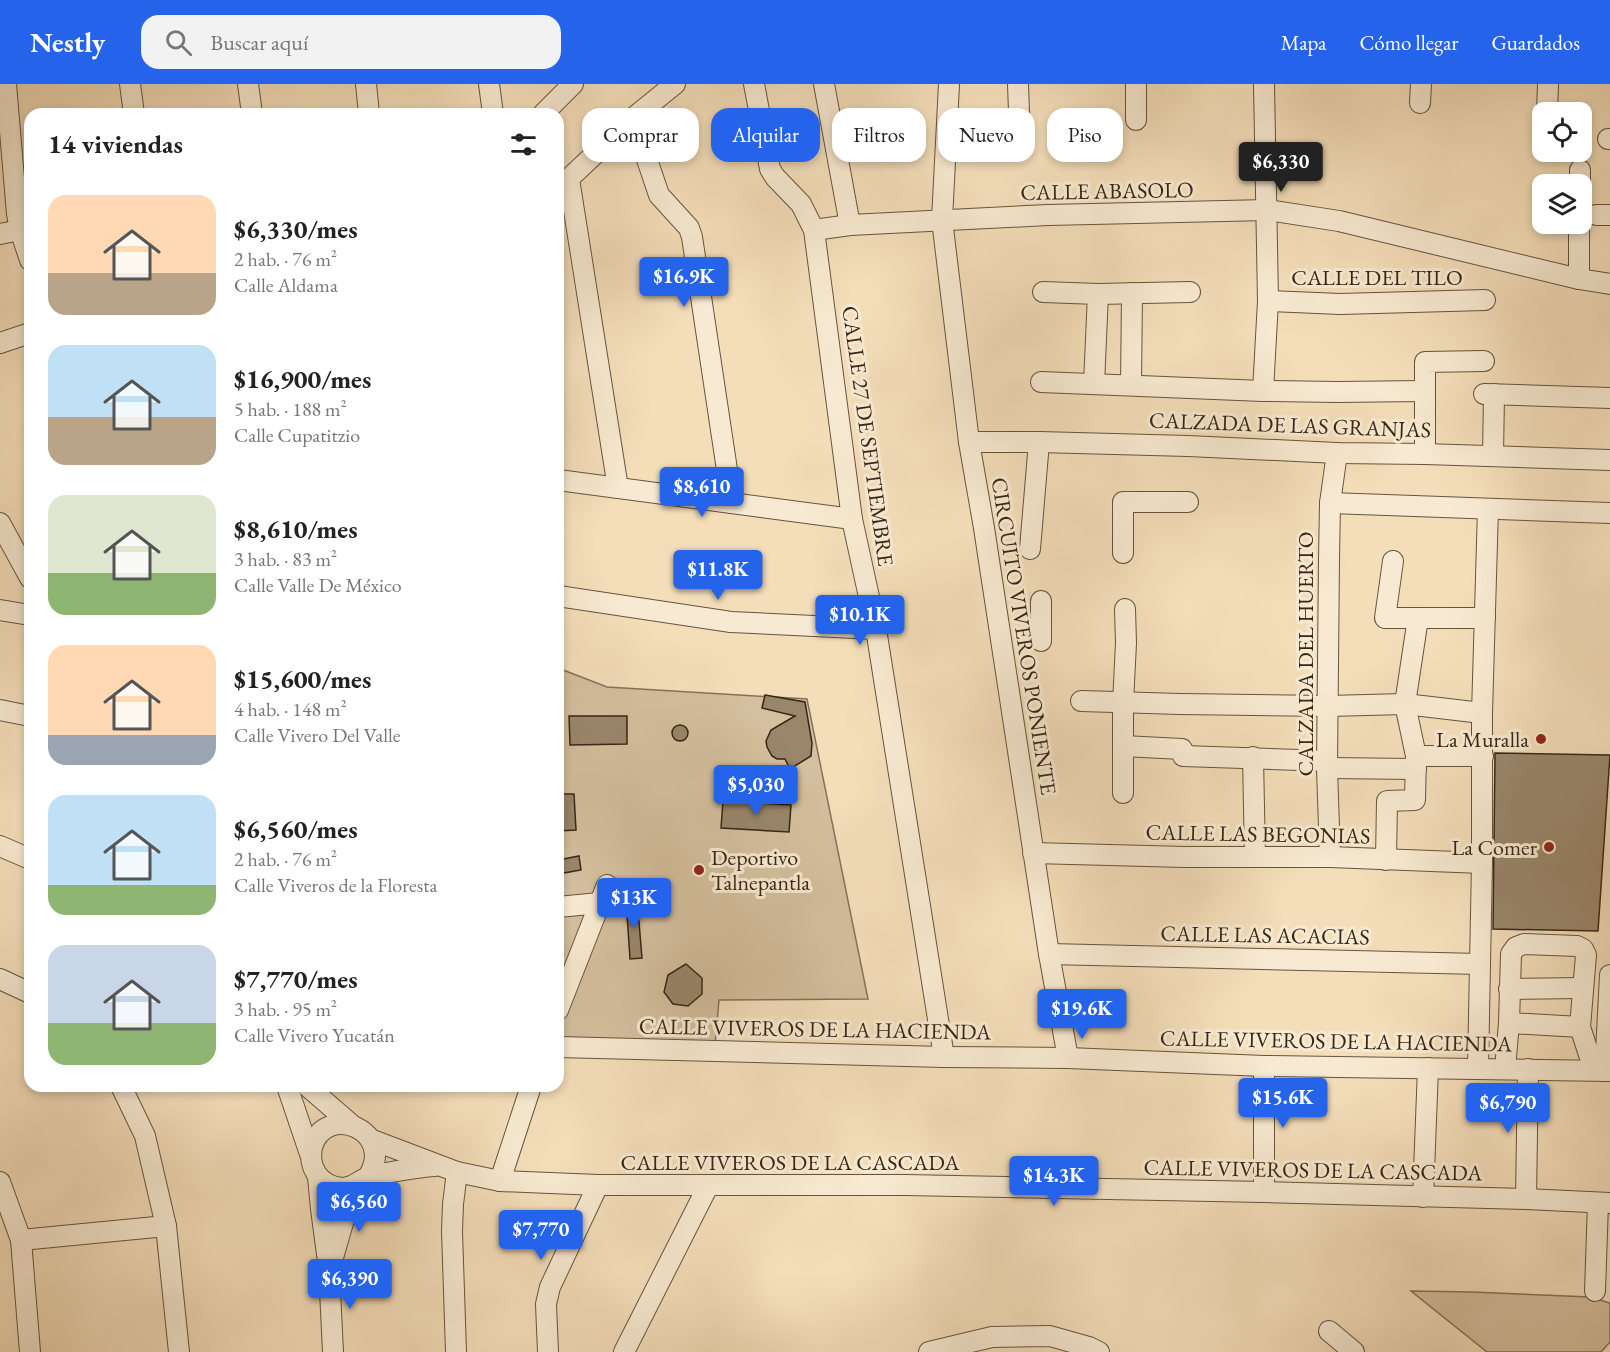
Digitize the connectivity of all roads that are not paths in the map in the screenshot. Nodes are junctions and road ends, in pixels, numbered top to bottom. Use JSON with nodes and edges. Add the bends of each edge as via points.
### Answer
{"nodes":[{"id":1,"x":6,"y":84,"type":"edge"},
{"id":2,"x":130,"y":84,"type":"edge"},
{"id":3,"x":248,"y":84,"type":"edge"},
{"id":4,"x":366,"y":84,"type":"edge"},
{"id":5,"x":489,"y":84,"type":"edge"},
{"id":6,"x":573,"y":84,"type":"edge"},
{"id":7,"x":675,"y":84,"type":"edge"},
{"id":8,"x":754,"y":84,"type":"edge"},
{"id":9,"x":824,"y":84,"type":"edge"},
{"id":10,"x":949,"y":84,"type":"edge"},
{"id":11,"x":1018,"y":84,"type":"edge"},
{"id":12,"x":1136,"y":84,"type":"edge"},
{"id":13,"x":1264,"y":84,"type":"edge"},
{"id":14,"x":1548,"y":84,"type":"edge"},
{"id":15,"x":1547,"y":102,"type":"edge"},
{"id":16,"x":133,"y":108,"type":"edge"},
{"id":17,"x":251,"y":108,"type":"edge"},
{"id":18,"x":368,"y":108,"type":"edge"},
{"id":19,"x":492,"y":108,"type":"edge"},
{"id":20,"x":549,"y":108,"type":"edge"},
{"id":21,"x":645,"y":108,"type":"edge"},
{"id":22,"x":1019,"y":108,"type":"edge"},
{"id":23,"x":1136,"y":120,"type":"dead end"},
{"id":24,"x":586,"y":162,"type":"edge"},
{"id":25,"x":648,"y":162,"type":"edge"},
{"id":26,"x":0,"y":171,"type":"edge"},
{"id":27,"x":564,"y":183,"type":"edge"},
{"id":28,"x":564,"y":190,"type":"edge"},
{"id":29,"x":1268,"y":210,"type":"junction"},
{"id":30,"x":1595,"y":218,"type":"edge"},
{"id":31,"x":942,"y":220,"type":"junction"},
{"id":32,"x":19,"y":222,"type":"junction"},
{"id":33,"x":850,"y":225,"type":"junction"},
{"id":34,"x":814,"y":230,"type":"junction"},
{"id":35,"x":0,"y":234,"type":"edge"},
{"id":36,"x":24,"y":239,"type":"edge"},
{"id":37,"x":1579,"y":279,"type":"junction"},
{"id":38,"x":1610,"y":284,"type":"edge"},
{"id":39,"x":1043,"y":292,"type":"dead end"},
{"id":40,"x":1191,"y":292,"type":"dead end"},
{"id":41,"x":1132,"y":293,"type":"junction"},
{"id":42,"x":1098,"y":294,"type":"junction"},
{"id":43,"x":1485,"y":300,"type":"dead end"},
{"id":44,"x":1268,"y":301,"type":"junction"},
{"id":45,"x":24,"y":335,"type":"edge"},
{"id":46,"x":0,"y":343,"type":"edge"},
{"id":47,"x":1484,"y":360,"type":"dead end"},
{"id":48,"x":1041,"y":381,"type":"dead end"},
{"id":49,"x":1094,"y":384,"type":"junction"},
{"id":50,"x":1131,"y":385,"type":"junction"},
{"id":51,"x":1263,"y":391,"type":"junction"},
{"id":52,"x":1424,"y":391,"type":"junction"},
{"id":53,"x":1610,"y":398,"type":"edge"},
{"id":54,"x":969,"y":442,"type":"junction"},
{"id":55,"x":1039,"y":442,"type":"junction"},
{"id":56,"x":1337,"y":453,"type":"junction"},
{"id":57,"x":1425,"y":454,"type":"junction"},
{"id":58,"x":1493,"y":456,"type":"junction"},
{"id":59,"x":1610,"y":460,"type":"edge"},
{"id":60,"x":564,"y":481,"type":"edge"},
{"id":61,"x":618,"y":488,"type":"junction"},
{"id":62,"x":1188,"y":501,"type":"dead end"},
{"id":63,"x":732,"y":503,"type":"junction"},
{"id":64,"x":1330,"y":503,"type":"junction"},
{"id":65,"x":1488,"y":509,"type":"junction"},
{"id":66,"x":1610,"y":513,"type":"edge"},
{"id":67,"x":852,"y":519,"type":"junction"},
{"id":68,"x":0,"y":523,"type":"edge"},
{"id":69,"x":1030,"y":549,"type":"dead end"},
{"id":70,"x":1123,"y":553,"type":"dead end"},
{"id":71,"x":1393,"y":561,"type":"dead end"},
{"id":72,"x":24,"y":567,"type":"edge"},
{"id":73,"x":564,"y":597,"type":"edge"},
{"id":74,"x":1041,"y":600,"type":"dead end"},
{"id":75,"x":1125,"y":609,"type":"dead end"},
{"id":76,"x":0,"y":610,"type":"edge"},
{"id":77,"x":24,"y":614,"type":"edge"},
{"id":78,"x":1418,"y":618,"type":"junction"},
{"id":79,"x":1485,"y":618,"type":"junction"},
{"id":80,"x":876,"y":629,"type":"junction"},
{"id":81,"x":1041,"y":641,"type":"dead end"},
{"id":82,"x":1081,"y":701,"type":"dead end"},
{"id":83,"x":1123,"y":703,"type":"junction"},
{"id":84,"x":1405,"y":704,"type":"junction"},
{"id":85,"x":1328,"y":706,"type":"junction"},
{"id":86,"x":0,"y":710,"type":"edge"},
{"id":87,"x":1482,"y":713,"type":"junction"},
{"id":88,"x":24,"y":715,"type":"edge"},
{"id":89,"x":1123,"y":754,"type":"junction"},
{"id":90,"x":1483,"y":756,"type":"junction"},
{"id":91,"x":1253,"y":757,"type":"junction"},
{"id":92,"x":1416,"y":763,"type":"junction"},
{"id":93,"x":1327,"y":764,"type":"junction"},
{"id":94,"x":1123,"y":793,"type":"dead end"},
{"id":95,"x":0,"y":846,"type":"edge"},
{"id":96,"x":1033,"y":853,"type":"junction"},
{"id":97,"x":24,"y":856,"type":"edge"},
{"id":98,"x":1255,"y":857,"type":"junction"},
{"id":99,"x":1330,"y":857,"type":"junction"},
{"id":100,"x":1386,"y":860,"type":"junction"},
{"id":101,"x":1482,"y":863,"type":"junction"},
{"id":102,"x":564,"y":906,"type":"edge"},
{"id":103,"x":1049,"y":954,"type":"junction"},
{"id":104,"x":1480,"y":964,"type":"junction"},
{"id":105,"x":1610,"y":975,"type":"edge"},
{"id":106,"x":0,"y":979,"type":"edge"},
{"id":107,"x":1582,"y":988,"type":"junction"},
{"id":108,"x":1509,"y":989,"type":"junction"},
{"id":109,"x":24,"y":990,"type":"edge"},
{"id":110,"x":564,"y":995,"type":"edge"},
{"id":111,"x":1509,"y":1023,"type":"junction"},
{"id":112,"x":1580,"y":1027,"type":"junction"},
{"id":113,"x":564,"y":1047,"type":"edge"},
{"id":114,"x":944,"y":1057,"type":"junction"},
{"id":115,"x":1068,"y":1059,"type":"junction"},
{"id":116,"x":1264,"y":1066,"type":"junction"},
{"id":117,"x":1428,"y":1068,"type":"junction"},
{"id":118,"x":1478,"y":1068,"type":"junction"},
{"id":119,"x":1505,"y":1069,"type":"junction"},
{"id":120,"x":1528,"y":1069,"type":"junction"},
{"id":121,"x":1603,"y":1071,"type":"edge"},
{"id":122,"x":124,"y":1092,"type":"edge"},
{"id":123,"x":289,"y":1092,"type":"edge"},
{"id":124,"x":314,"y":1092,"type":"edge"},
{"id":125,"x":529,"y":1092,"type":"edge"},
{"id":126,"x":352,"y":1125,"type":"junction"},
{"id":127,"x":370,"y":1139,"type":"junction"},
{"id":128,"x":310,"y":1154,"type":"junction"},
{"id":129,"x":449,"y":1168,"type":"junction"},
{"id":130,"x":318,"y":1177,"type":"junction"},
{"id":131,"x":362,"y":1181,"type":"junction"},
{"id":132,"x":500,"y":1181,"type":"junction"},
{"id":133,"x":0,"y":1182,"type":"edge"},
{"id":134,"x":598,"y":1185,"type":"junction"},
{"id":135,"x":708,"y":1186,"type":"junction"},
{"id":136,"x":1264,"y":1192,"type":"junction"},
{"id":137,"x":1424,"y":1197,"type":"junction"},
{"id":138,"x":1526,"y":1199,"type":"junction"},
{"id":139,"x":1604,"y":1203,"type":"edge"},
{"id":140,"x":165,"y":1226,"type":"junction"},
{"id":141,"x":21,"y":1240,"type":"junction"},
{"id":142,"x":329,"y":1269,"type":"junction"},
{"id":143,"x":1595,"y":1292,"type":"dead end"},
{"id":144,"x":1329,"y":1331,"type":"dead end"},
{"id":145,"x":30,"y":1352,"type":"edge"},
{"id":146,"x":179,"y":1352,"type":"edge"},
{"id":147,"x":333,"y":1352,"type":"edge"},
{"id":148,"x":456,"y":1352,"type":"edge"},
{"id":149,"x":548,"y":1352,"type":"edge"},
{"id":150,"x":624,"y":1352,"type":"edge"},
{"id":151,"x":929,"y":1352,"type":"edge"},
{"id":152,"x":1099,"y":1352,"type":"edge"},
{"id":153,"x":1354,"y":1352,"type":"edge"}],
"edges":[{"from":1,"to":32,"type":"street"},
{"from":2,"to":16,"type":"street"},
{"from":3,"to":17,"type":"street"},
{"from":4,"to":18,"type":"street"},
{"from":5,"to":19,"type":"street"},
{"from":6,"to":20,"type":"street"},
{"from":7,"to":21,"type":"street"},
{"from":8,"to":34,"type":"street","name":"CALLE 27 DE SEPTIEMBRE","via":[[770,169],[801,204]]},
{"from":9,"to":33,"type":"street"},
{"from":10,"to":31,"type":"street","name":"CIRCUITO VIVEROS PONIENTE"},
{"from":11,"to":22,"type":"street"},
{"from":12,"to":23,"type":"street"},
{"from":13,"to":29,"type":"street"},
{"from":14,"to":15,"type":"street"},
{"from":24,"to":27,"type":"street"},
{"from":25,"to":63,"type":"street","via":[[659,195],[689,228],[692,237]]},
{"from":26,"to":32,"type":"street"},
{"from":28,"to":61,"type":"street"},
{"from":29,"to":31,"type":"street","name":"CALLE ABASOLO"},
{"from":29,"to":37,"type":"street","name":"CALLE ABASOLO","via":[[1339,221]]},
{"from":29,"to":44,"type":"street"},
{"from":30,"to":37,"type":"street"},
{"from":31,"to":33,"type":"street","name":"CALLE ABASOLO"},
{"from":31,"to":54,"type":"street","name":"CIRCUITO VIVEROS PONIENTE"},
{"from":32,"to":35,"type":"street"},
{"from":32,"to":36,"type":"street"},
{"from":33,"to":34,"type":"street","name":"CALLE ABASOLO"},
{"from":34,"to":67,"type":"street","name":"CALLE 27 DE SEPTIEMBRE"},
{"from":37,"to":38,"type":"street","name":"CALLE ABASOLO"},
{"from":39,"to":42,"type":"street"},
{"from":40,"to":41,"type":"street"},
{"from":41,"to":42,"type":"street"},
{"from":41,"to":50,"type":"street"},
{"from":42,"to":49,"type":"street"},
{"from":43,"to":44,"type":"street","name":"CALLE DEL TILO","via":[[1340,304]]},
{"from":44,"to":51,"type":"street"},
{"from":45,"to":46,"type":"street"},
{"from":47,"to":52,"type":"street","via":[[1425,362]]},
{"from":48,"to":49,"type":"street"},
{"from":49,"to":50,"type":"street"},
{"from":50,"to":51,"type":"street"},
{"from":51,"to":52,"type":"street"},
{"from":52,"to":57,"type":"street"},
{"from":53,"to":58,"type":"street","via":[[1489,394]]},
{"from":54,"to":55,"type":"street","name":"CALZADA DE LAS GRANJAS"},
{"from":54,"to":96,"type":"street","name":"CIRCUITO VIVEROS PONIENTE"},
{"from":55,"to":56,"type":"street","name":"CALZADA DE LAS GRANJAS"},
{"from":55,"to":69,"type":"street"},
{"from":56,"to":57,"type":"street","name":"CALZADA DE LAS GRANJAS"},
{"from":56,"to":64,"type":"street","name":"CALZADA DEL HUERTO"},
{"from":57,"to":58,"type":"street","name":"CALZADA DE LAS GRANJAS"},
{"from":58,"to":59,"type":"street","name":"CALZADA DE LAS GRANJAS"},
{"from":60,"to":61,"type":"street"},
{"from":61,"to":63,"type":"street"},
{"from":62,"to":70,"type":"street","via":[[1123,501]]},
{"from":63,"to":67,"type":"street"},
{"from":64,"to":65,"type":"street"},
{"from":64,"to":85,"type":"street","name":"CALZADA DEL HUERTO"},
{"from":65,"to":66,"type":"street"},
{"from":65,"to":79,"type":"street"},
{"from":67,"to":80,"type":"street","name":"CALLE 27 DE SEPTIEMBRE"},
{"from":68,"to":72,"type":"street"},
{"from":71,"to":78,"type":"street","via":[[1385,618]]},
{"from":73,"to":80,"type":"street","via":[[731,621]]},
{"from":74,"to":81,"type":"street"},
{"from":75,"to":83,"type":"street"},
{"from":76,"to":77,"type":"street"},
{"from":78,"to":79,"type":"street"},
{"from":78,"to":84,"type":"street"},
{"from":79,"to":87,"type":"street"},
{"from":80,"to":114,"type":"street","name":"CALLE 27 DE SEPTIEMBRE"},
{"from":82,"to":83,"type":"street"},
{"from":83,"to":85,"type":"street"},
{"from":83,"to":89,"type":"street"},
{"from":84,"to":85,"type":"street"},
{"from":84,"to":87,"type":"street"},
{"from":84,"to":92,"type":"street"},
{"from":85,"to":93,"type":"street","name":"CALZADA DEL HUERTO"},
{"from":86,"to":88,"type":"street"},
{"from":87,"to":90,"type":"street"},
{"from":89,"to":91,"type":"street","via":[[1183,752]]},
{"from":89,"to":94,"type":"street"},
{"from":90,"to":92,"type":"street"},
{"from":90,"to":101,"type":"street"},
{"from":91,"to":93,"type":"street"},
{"from":91,"to":98,"type":"street"},
{"from":92,"to":93,"type":"street"},
{"from":92,"to":100,"type":"street","via":[[1415,800],[1387,801]]},
{"from":93,"to":99,"type":"street","name":"CALZADA DEL HUERTO"},
{"from":95,"to":97,"type":"street"},
{"from":96,"to":98,"type":"street","name":"CALLE LAS BEGONIAS"},
{"from":96,"to":103,"type":"street","name":"CIRCUITO VIVEROS PONIENTE"},
{"from":98,"to":99,"type":"street","name":"CALLE LAS BEGONIAS"},
{"from":99,"to":100,"type":"street","name":"CALLE LAS BEGONIAS"},
{"from":100,"to":101,"type":"street","name":"CALLE LAS BEGONIAS"},
{"from":101,"to":104,"type":"street"},
{"from":102,"to":110,"type":"street","via":[[604,894]]},
{"from":103,"to":104,"type":"street","name":"CALLE LAS ACACIAS"},
{"from":103,"to":115,"type":"street","name":"CIRCUITO VIVEROS PONIENTE"},
{"from":104,"to":118,"type":"street"},
{"from":105,"to":121,"type":"street"},
{"from":106,"to":109,"type":"street"},
{"from":107,"to":108,"type":"street"},
{"from":107,"to":108,"type":"street","via":[[1586,955],[1583,949],[1524,944],[1511,954]]},
{"from":107,"to":112,"type":"street"},
{"from":108,"to":111,"type":"street"},
{"from":111,"to":112,"type":"street"},
{"from":111,"to":119,"type":"street"},
{"from":112,"to":121,"type":"street"},
{"from":113,"to":114,"type":"street","name":"CALLE VIVEROS DE LA HACIENDA"},
{"from":114,"to":115,"type":"street","name":"CALLE VIVEROS DE LA HACIENDA"},
{"from":115,"to":116,"type":"street","name":"CALLE VIVEROS DE LA HACIENDA"},
{"from":116,"to":117,"type":"street","name":"CALLE VIVEROS DE LA HACIENDA"},
{"from":116,"to":136,"type":"street"},
{"from":117,"to":118,"type":"street","name":"CALLE VIVEROS DE LA HACIENDA"},
{"from":117,"to":137,"type":"street"},
{"from":118,"to":119,"type":"street","name":"CALLE VIVEROS DE LA HACIENDA"},
{"from":119,"to":120,"type":"street","name":"CALLE VIVEROS DE LA HACIENDA"},
{"from":120,"to":121,"type":"street","name":"CALLE VIVEROS DE LA HACIENDA"},
{"from":120,"to":138,"type":"street"},
{"from":122,"to":140,"type":"street","via":[[145,1136]]},
{"from":123,"to":128,"type":"street"},
{"from":124,"to":126,"type":"street"},
{"from":125,"to":132,"type":"street"},
{"from":126,"to":127,"type":"street"},
{"from":126,"to":128,"type":"street","via":[[338,1124],[324,1130]]},
{"from":127,"to":129,"type":"street","name":"CALLE VIVEROS DE LA CASCADA"},
{"from":127,"to":131,"type":"street","via":[[375,1154],[372,1170]]},
{"from":128,"to":130,"type":"street"},
{"from":129,"to":131,"type":"street","name":"CALLE VIVEROS DE LA CASCADA","via":[[408,1169]]},
{"from":129,"to":132,"type":"street","name":"CALLE VIVEROS DE LA CASCADA"},
{"from":129,"to":148,"type":"street"},
{"from":130,"to":131,"type":"street","via":[[343,1188]]},
{"from":130,"to":142,"type":"street"},
{"from":131,"to":142,"type":"street","via":[[343,1222]]},
{"from":132,"to":134,"type":"street","name":"CALLE VIVEROS DE LA CASCADA"},
{"from":133,"to":141,"type":"street"},
{"from":134,"to":135,"type":"street","name":"CALLE VIVEROS DE LA CASCADA"},
{"from":134,"to":149,"type":"street","via":[[550,1287],[546,1304]]},
{"from":135,"to":136,"type":"street","name":"CALLE VIVEROS DE LA CASCADA","via":[[905,1185]]},
{"from":135,"to":150,"type":"street"},
{"from":136,"to":137,"type":"street","name":"CALLE VIVEROS DE LA CASCADA"},
{"from":137,"to":138,"type":"street","name":"CALLE VIVEROS DE LA CASCADA"},
{"from":138,"to":139,"type":"street","name":"CALLE VIVEROS DE LA CASCADA"},
{"from":139,"to":143,"type":"street"},
{"from":140,"to":141,"type":"street"},
{"from":140,"to":146,"type":"street"},
{"from":141,"to":145,"type":"street"},
{"from":142,"to":147,"type":"street"},
{"from":144,"to":153,"type":"street"},
{"from":151,"to":152,"type":"street","via":[[992,1337],[1050,1336]]}]}
